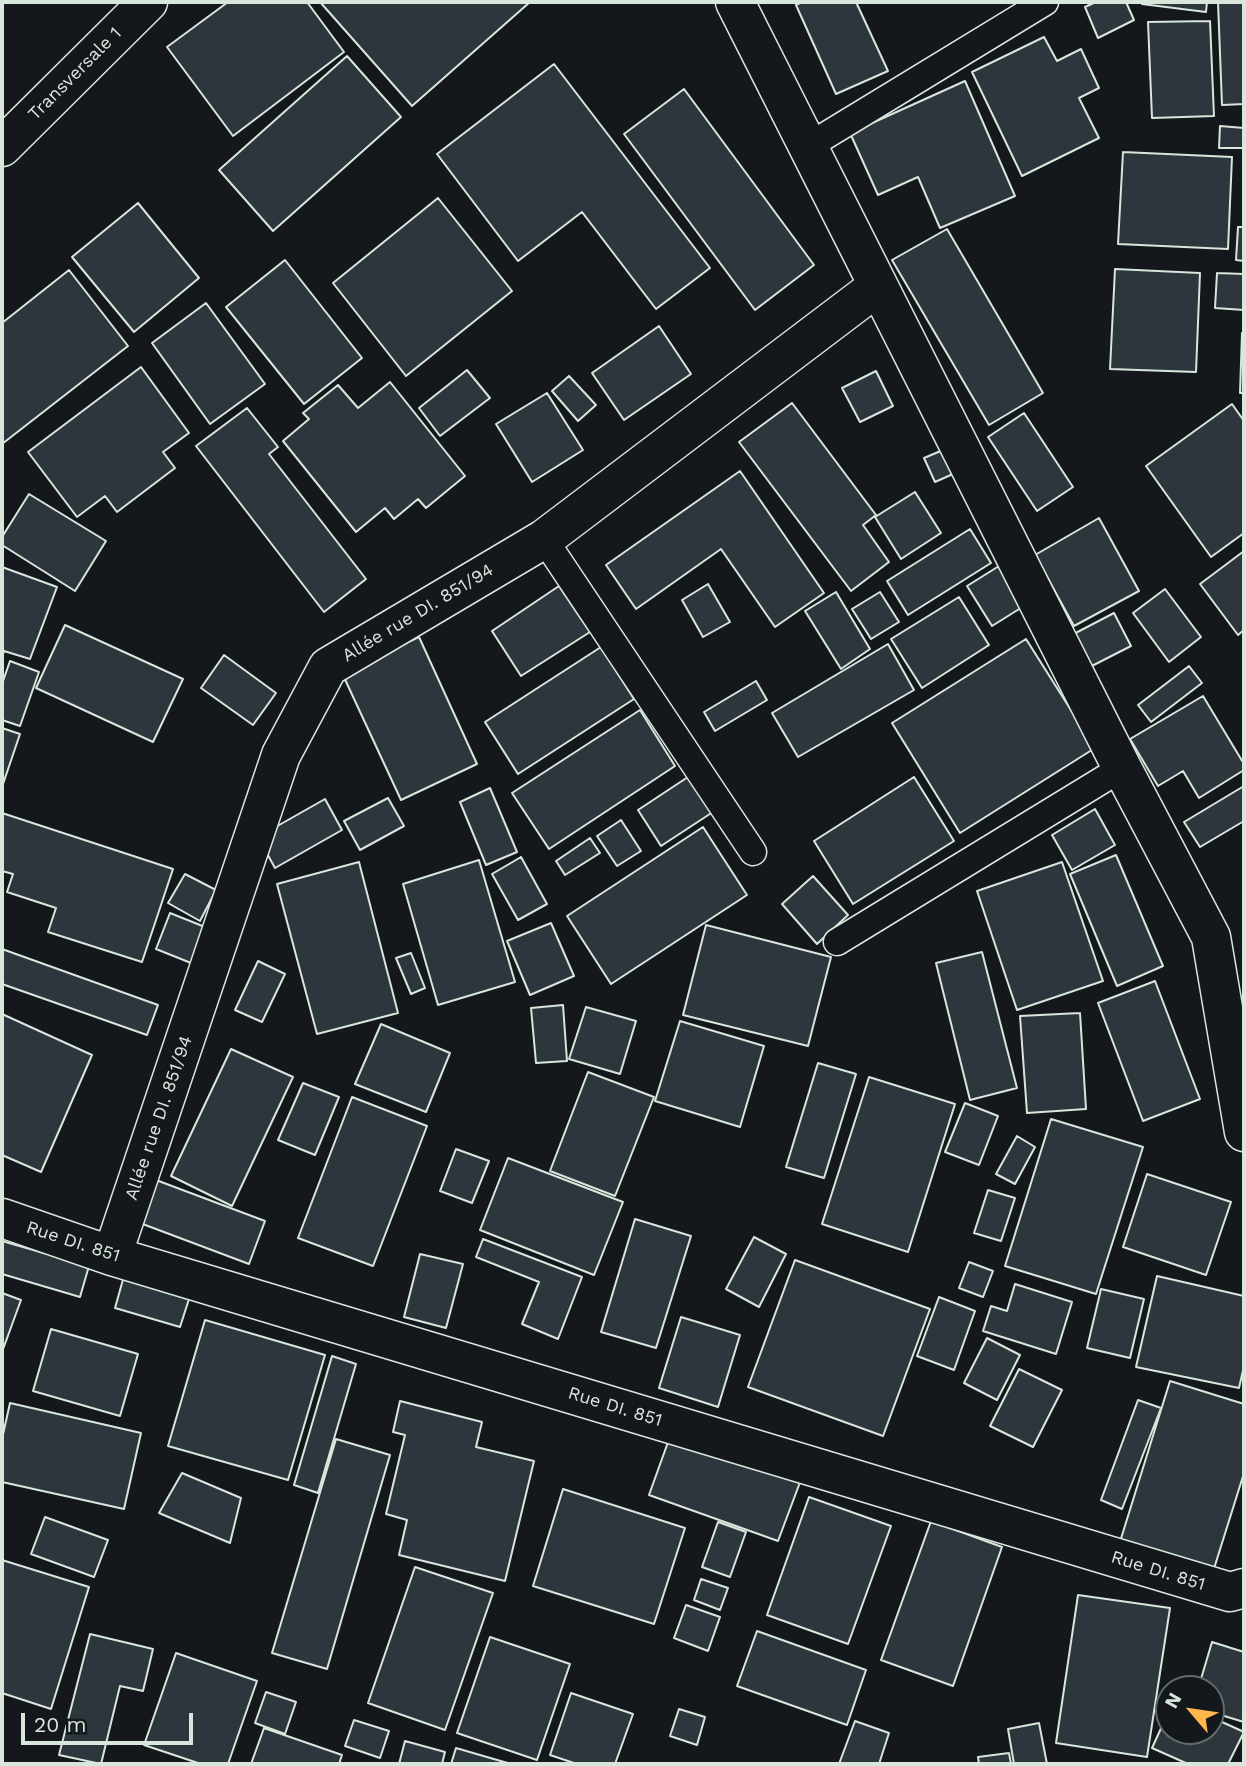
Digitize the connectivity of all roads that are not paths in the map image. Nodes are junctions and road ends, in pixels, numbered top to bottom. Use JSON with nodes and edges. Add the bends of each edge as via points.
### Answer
{"nodes":[{"id":1,"x":148,"y":2,"type":"edge"},
{"id":2,"x":735,"y":2,"type":"edge"},
{"id":3,"x":1045,"y":2,"type":"edge"},
{"id":4,"x":2,"y":146,"type":"edge"},
{"id":5,"x":807,"y":147,"type":"junction"},
{"id":6,"x":878,"y":286,"type":"junction"},
{"id":7,"x":544,"y":539,"type":"junction"},
{"id":8,"x":1122,"y":768,"type":"junction"},
{"id":9,"x":753,"y":852,"type":"dead end"},
{"id":10,"x":837,"y":942,"type":"dead end"},
{"id":11,"x":1244,"y":1132,"type":"edge"},
{"id":12,"x":2,"y":1219,"type":"edge"},
{"id":13,"x":112,"y":1256,"type":"junction"},
{"id":14,"x":1237,"y":1590,"type":"edge"}],
"edges":[{"from":1,"to":4,"type":"street","name":"Transversale 1"},
{"from":2,"to":5,"type":"street"},
{"from":3,"to":5,"type":"lane"},
{"from":5,"to":6,"type":"street"},
{"from":6,"to":7,"type":"street","name":"Allée rue DI. 851/94"},
{"from":6,"to":8,"type":"street"},
{"from":7,"to":9,"type":"lane"},
{"from":7,"to":13,"type":"street","name":"Allée rue DI. 851/94","via":[[328,667],[281,755]]},
{"from":8,"to":10,"type":"lane"},
{"from":8,"to":11,"type":"street","via":[[1211,937]]},
{"from":12,"to":13,"type":"street","name":"Rue DI. 851"},
{"from":13,"to":14,"type":"street","name":"Rue DI. 851"}]}
